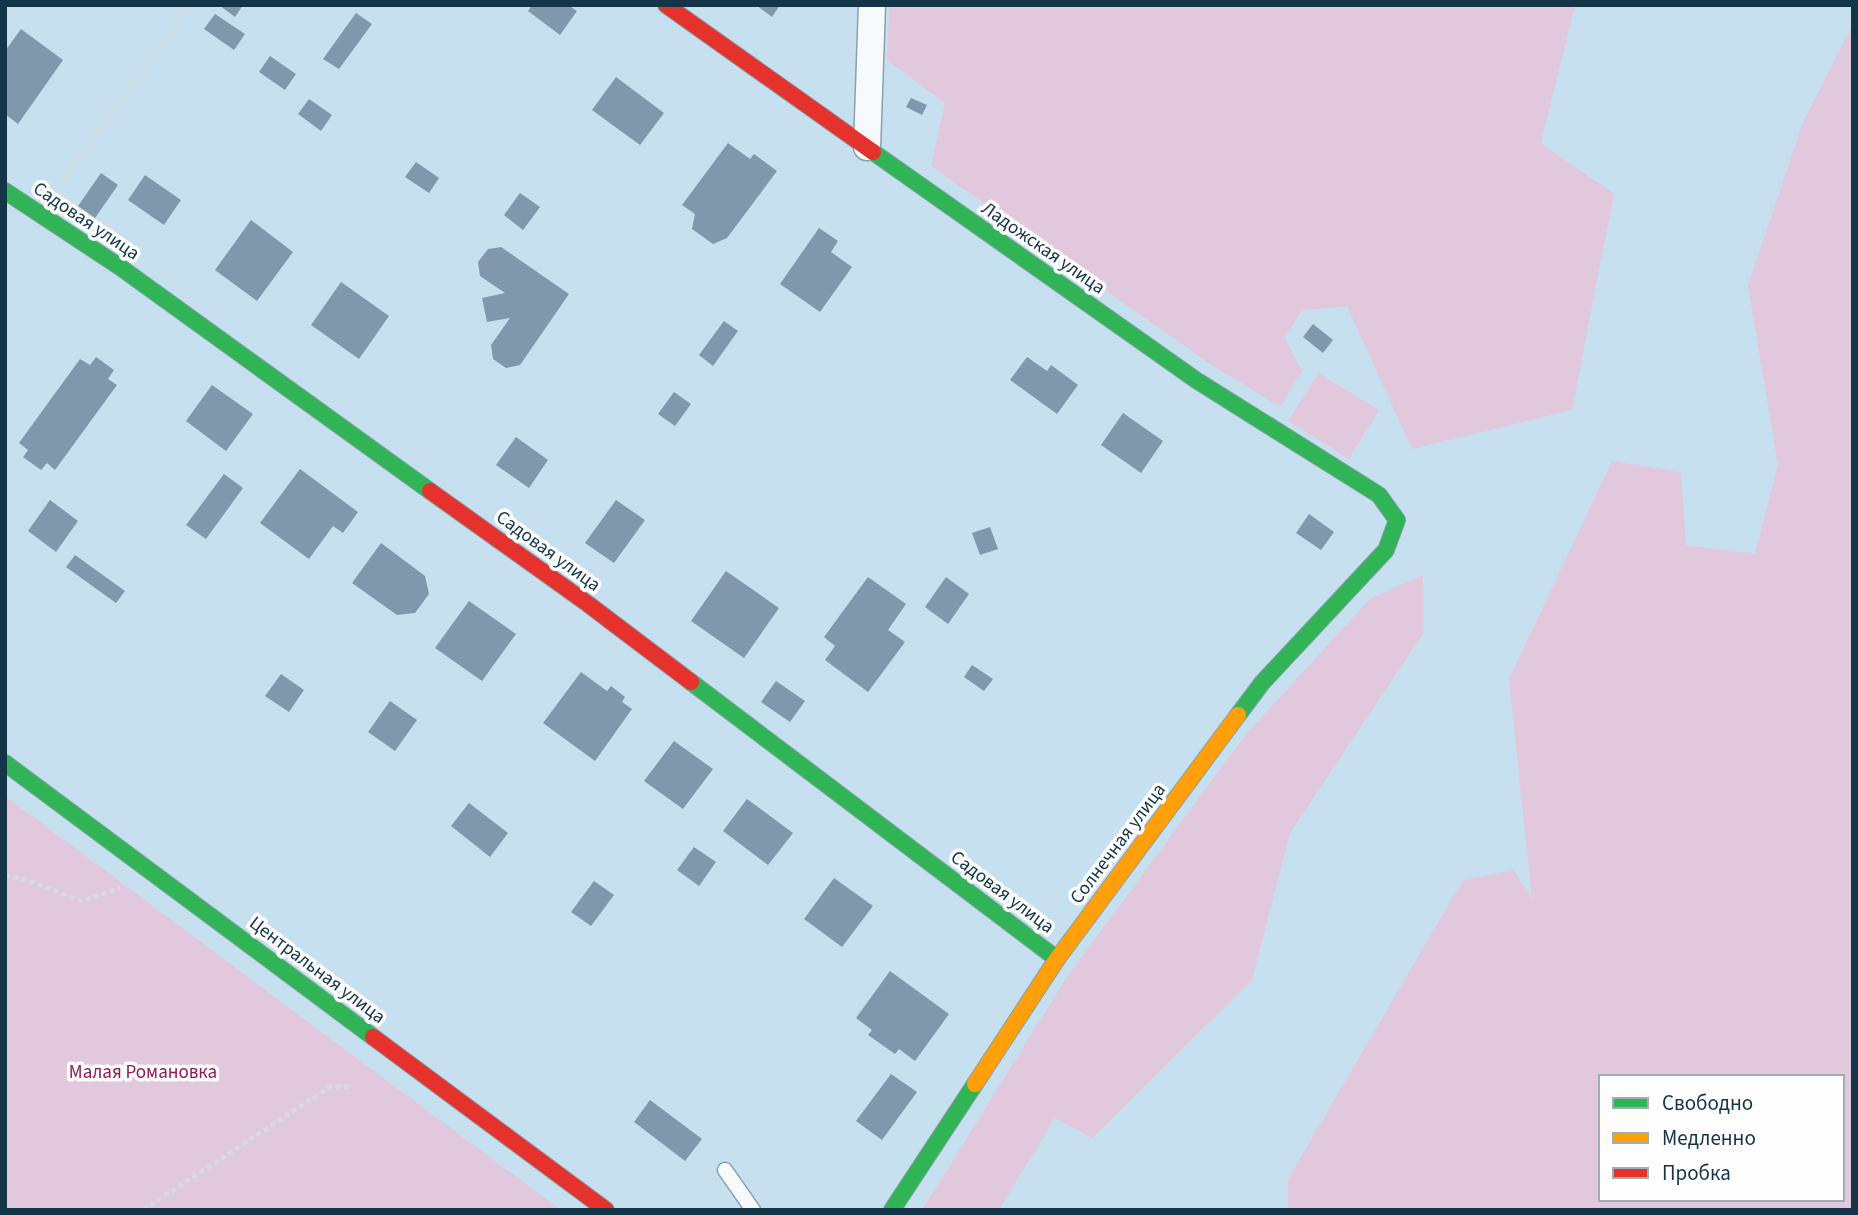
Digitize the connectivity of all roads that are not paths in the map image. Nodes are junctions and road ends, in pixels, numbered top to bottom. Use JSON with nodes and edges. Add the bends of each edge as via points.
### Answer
{"nodes":[{"id":1,"x":666,"y":5,"type":"edge"},
{"id":2,"x":872,"y":5,"type":"edge"},
{"id":3,"x":867,"y":147,"type":"junction"},
{"id":4,"x":5,"y":191,"type":"edge"},
{"id":5,"x":1397,"y":520,"type":"joint"},
{"id":6,"x":5,"y":762,"type":"edge"},
{"id":7,"x":1057,"y":959,"type":"junction"},
{"id":8,"x":726,"y":1170,"type":"dead end"},
{"id":9,"x":606,"y":1210,"type":"edge"},
{"id":10,"x":752,"y":1210,"type":"edge"},
{"id":11,"x":892,"y":1210,"type":"edge"}],
"edges":[{"from":1,"to":3,"type":"street","name":"Ладожская улица"},
{"from":2,"to":3,"type":"street"},
{"from":3,"to":5,"type":"street","name":"Ладожская улица","via":[[1196,380],[1379,495]]},
{"from":4,"to":7,"type":"street","name":"Садовая улица","via":[[120,267],[588,604]]},
{"from":5,"to":7,"type":"street","name":"Солнечная улица","via":[[1385,550],[1262,683]]},
{"from":6,"to":9,"type":"street","name":"Центральная улица"},
{"from":7,"to":11,"type":"street","name":"Солнечная улица"},
{"from":8,"to":10,"type":"lane"}]}
